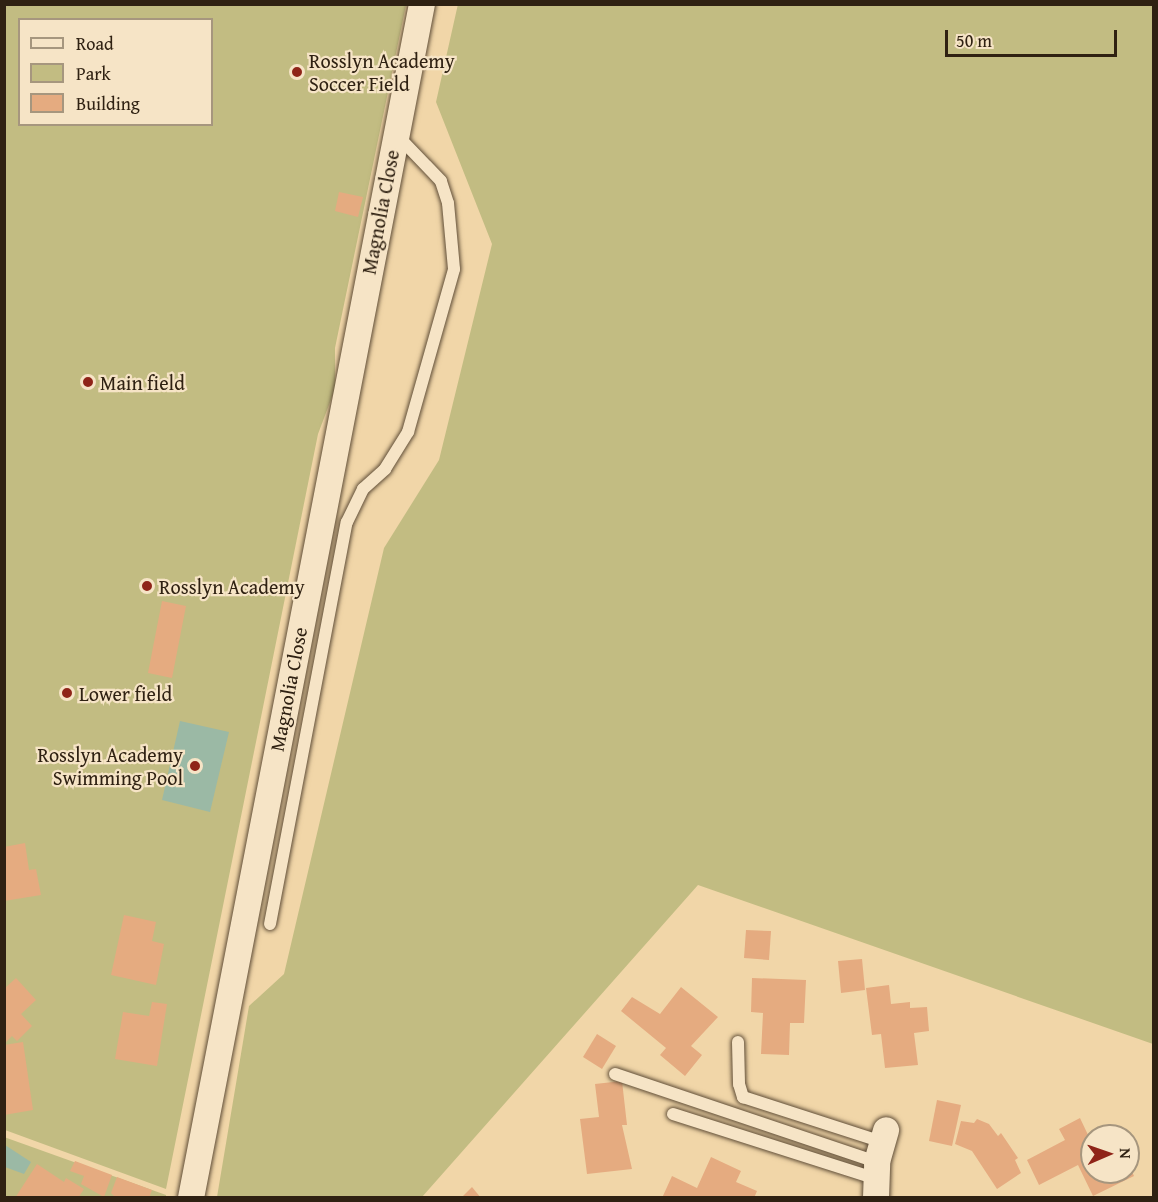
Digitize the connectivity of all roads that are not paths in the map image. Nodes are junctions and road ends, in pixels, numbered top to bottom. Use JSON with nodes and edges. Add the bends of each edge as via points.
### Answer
{"nodes":[{"id":1,"x":422,"y":4,"type":"edge"},
{"id":2,"x":396,"y":133,"type":"junction"},
{"id":3,"x":270,"y":924,"type":"dead end"},
{"id":4,"x":738,"y":1042,"type":"dead end"},
{"id":5,"x":615,"y":1074,"type":"dead end"},
{"id":6,"x":673,"y":1114,"type":"dead end"},
{"id":7,"x":880,"y":1162,"type":"edge"},
{"id":8,"x":191,"y":1197,"type":"edge"}],
"edges":[{"from":1,"to":2,"type":"street","name":"Magnolia Close"},
{"from":2,"to":3,"type":"lane","via":[[441,181],[448,203],[454,268],[408,432],[385,469],[363,489],[347,522]]},
{"from":2,"to":8,"type":"street","name":"Magnolia Close"},
{"from":4,"to":7,"type":"lane","via":[[743,1097]]},
{"from":5,"to":7,"type":"lane"},
{"from":6,"to":7,"type":"lane"}]}
